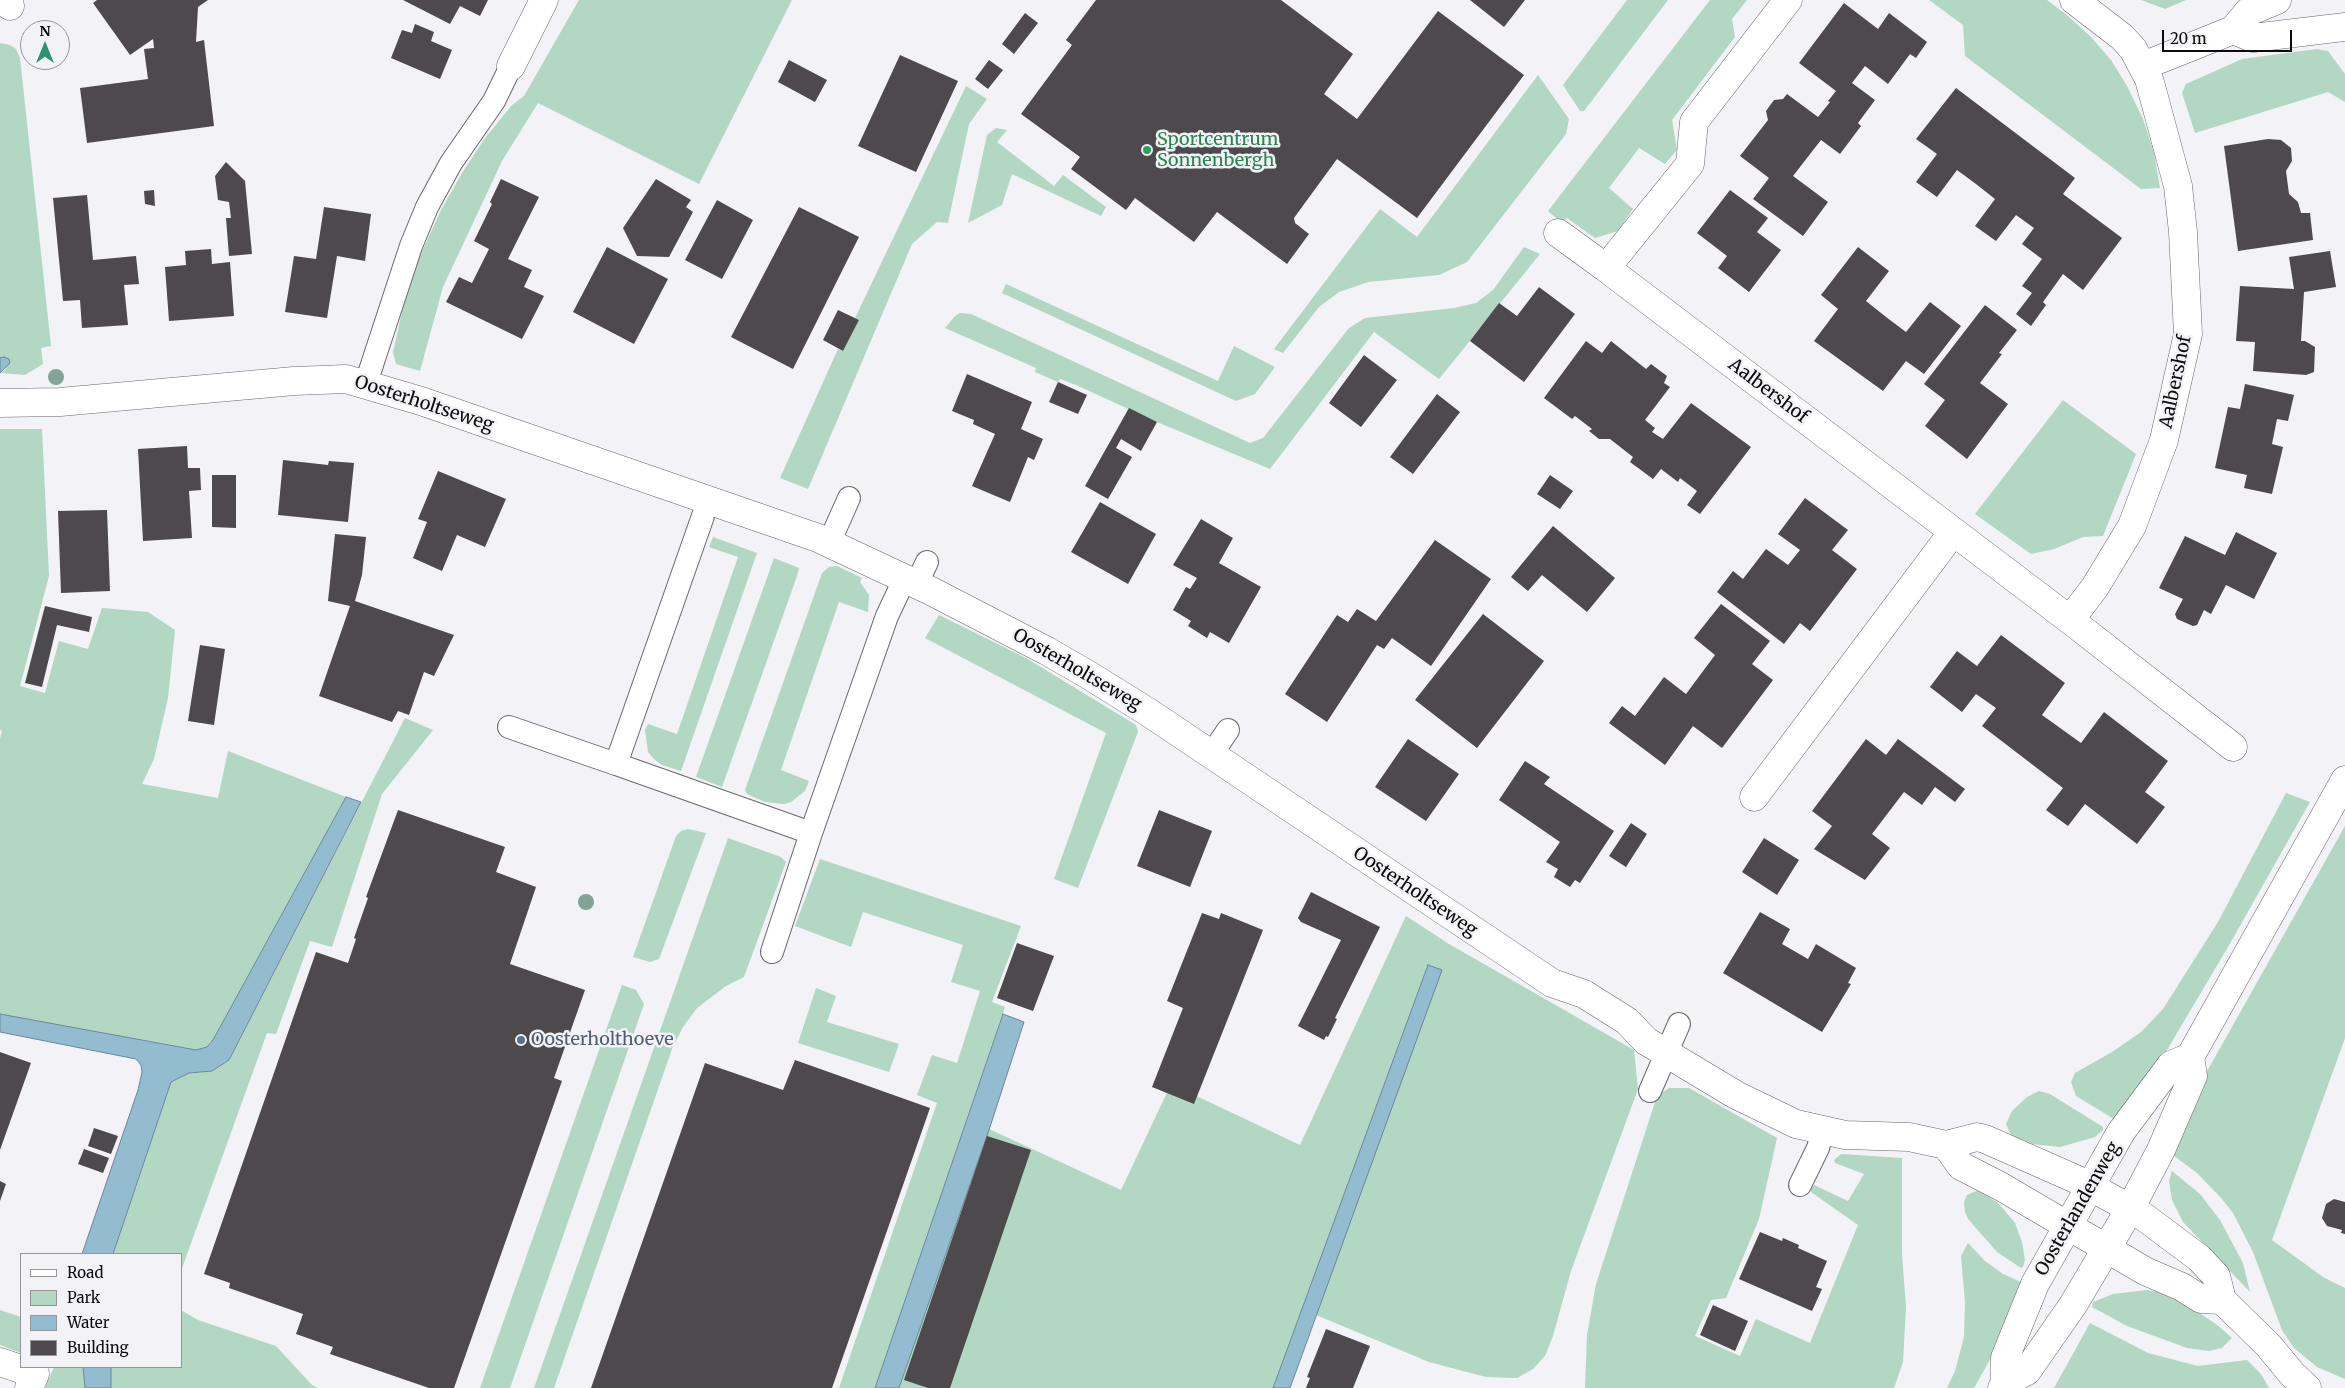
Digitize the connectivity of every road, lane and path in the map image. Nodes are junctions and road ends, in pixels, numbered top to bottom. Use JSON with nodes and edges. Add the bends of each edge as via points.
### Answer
{"nodes":[{"id":1,"x":544,"y":0,"type":"edge"},
{"id":2,"x":1788,"y":0,"type":"edge"},
{"id":3,"x":2074,"y":0,"type":"edge"},
{"id":4,"x":2277,"y":0,"type":"edge"},
{"id":5,"x":2345,"y":27,"type":"edge"},
{"id":6,"x":2233,"y":30,"type":"junction"},
{"id":7,"x":511,"y":66,"type":"joint"},
{"id":8,"x":2144,"y":66,"type":"junction"},
{"id":9,"x":1558,"y":233,"type":"dead end"},
{"id":10,"x":1606,"y":268,"type":"junction"},
{"id":11,"x":366,"y":383,"type":"junction"},
{"id":12,"x":0,"y":403,"type":"edge"},
{"id":13,"x":849,"y":498,"type":"dead end"},
{"id":14,"x":703,"y":516,"type":"dead end"},
{"id":15,"x":1953,"y":532,"type":"junction"},
{"id":16,"x":829,"y":543,"type":"junction"},
{"id":17,"x":916,"y":575,"type":"junction"},
{"id":18,"x":2070,"y":620,"type":"junction"},
{"id":19,"x":509,"y":727,"type":"dead end"},
{"id":20,"x":1228,"y":730,"type":"dead end"},
{"id":21,"x":2234,"y":747,"type":"dead end"},
{"id":22,"x":1211,"y":755,"type":"junction"},
{"id":23,"x":616,"y":764,"type":"junction"},
{"id":24,"x":2345,"y":780,"type":"edge"},
{"id":25,"x":1754,"y":797,"type":"dead end"},
{"id":26,"x":811,"y":833,"type":"junction"},
{"id":27,"x":772,"y":952,"type":"dead end"},
{"id":28,"x":1679,"y":1024,"type":"dead end"},
{"id":29,"x":1666,"y":1052,"type":"junction"},
{"id":30,"x":2190,"y":1058,"type":"junction"},
{"id":31,"x":1650,"y":1091,"type":"dead end"},
{"id":32,"x":1822,"y":1131,"type":"junction"},
{"id":33,"x":1946,"y":1145,"type":"junction"},
{"id":34,"x":1800,"y":1185,"type":"dead end"},
{"id":35,"x":2091,"y":1187,"type":"junction"},
{"id":36,"x":2130,"y":1209,"type":"junction"},
{"id":37,"x":2069,"y":1226,"type":"junction"},
{"id":38,"x":2107,"y":1248,"type":"junction"},
{"id":39,"x":2222,"y":1300,"type":"junction"},
{"id":40,"x":0,"y":1362,"type":"edge"},
{"id":41,"x":2003,"y":1386,"type":"edge"},
{"id":42,"x":29,"y":1388,"type":"edge"},
{"id":43,"x":2307,"y":1388,"type":"edge"}],
"edges":[{"from":1,"to":7,"type":"street"},
{"from":2,"to":10,"type":"street","via":[[1694,122],[1690,164]]},
{"from":3,"to":8,"type":"street","name":"Aalbershof","via":[[2122,37]]},
{"from":4,"to":6,"type":"street","via":[[2248,12]]},
{"from":5,"to":6,"type":"street","via":[[2253,38]]},
{"from":6,"to":8,"type":"street"},
{"from":7,"to":11,"type":"lane","via":[[494,101],[451,163],[427,207]]},
{"from":8,"to":18,"type":"street","name":"Aalbershof","via":[[2161,116],[2178,186],[2188,334],[2164,440],[2132,526],[2095,587]]},
{"from":9,"to":10,"type":"street","name":"Aalbershof"},
{"from":10,"to":15,"type":"street","name":"Aalbershof"},
{"from":11,"to":12,"type":"street","name":"Oosterholtseweg","via":[[333,378],[60,402]]},
{"from":11,"to":16,"type":"street","name":"Oosterholtseweg"},
{"from":13,"to":16,"type":"lane"},
{"from":14,"to":23,"type":"lane"},
{"from":15,"to":18,"type":"street","name":"Aalbershof"},
{"from":15,"to":25,"type":"street"},
{"from":16,"to":17,"type":"street","name":"Oosterholtseweg"},
{"from":17,"to":22,"type":"street","name":"Oosterholtseweg","via":[[1148,712]]},
{"from":17,"to":26,"type":"lane","via":[[887,616]]},
{"from":18,"to":21,"type":"street","name":"Aalbershof"},
{"from":19,"to":23,"type":"lane"},
{"from":20,"to":22,"type":"lane"},
{"from":22,"to":29,"type":"street","name":"Oosterholtseweg","via":[[1552,983],[1584,994],[1627,1021],[1646,1041]]},
{"from":23,"to":26,"type":"lane"},
{"from":24,"to":30,"type":"street"},
{"from":26,"to":27,"type":"lane"},
{"from":28,"to":29,"type":"lane"},
{"from":29,"to":31,"type":"lane"},
{"from":29,"to":32,"type":"street","name":"Oosterholtseweg","via":[[1763,1109],[1796,1124]]},
{"from":30,"to":35,"type":"street","name":"Oosterlandenweg","via":[[2171,1065],[2121,1132]]},
{"from":30,"to":36,"type":"street","name":"Oosterlandenweg","via":[[2193,1076],[2162,1150]]},
{"from":32,"to":33,"type":"street","name":"Oosterholtseweg","via":[[1909,1137]]},
{"from":32,"to":34,"type":"lane","via":[[1818,1148]]},
{"from":33,"to":35,"type":"street","name":"Oosterholtseweg","via":[[1977,1137],[1985,1139]]},
{"from":33,"to":37,"type":"street","via":[[1961,1166]]},
{"from":35,"to":36,"type":"street","name":"Oosterholtseweg"},
{"from":35,"to":37,"type":"street","name":"Oosterlandenweg"},
{"from":36,"to":38,"type":"street","name":"Oosterlandenweg"},
{"from":36,"to":39,"type":"street","name":"Oosterholtseweg","via":[[2199,1258],[2216,1276]]},
{"from":37,"to":38,"type":"street"},
{"from":37,"to":41,"type":"street","name":"Oosterlandenweg","via":[[2025,1307],[2005,1358]]},
{"from":38,"to":39,"type":"street","via":[[2201,1299]]},
{"from":38,"to":41,"type":"street","name":"Oosterlandenweg","via":[[2073,1305],[2027,1371]]},
{"from":39,"to":43,"type":"street","via":[[2270,1346]]},
{"from":40,"to":42,"type":"street","via":[[35,1374]]}]}
